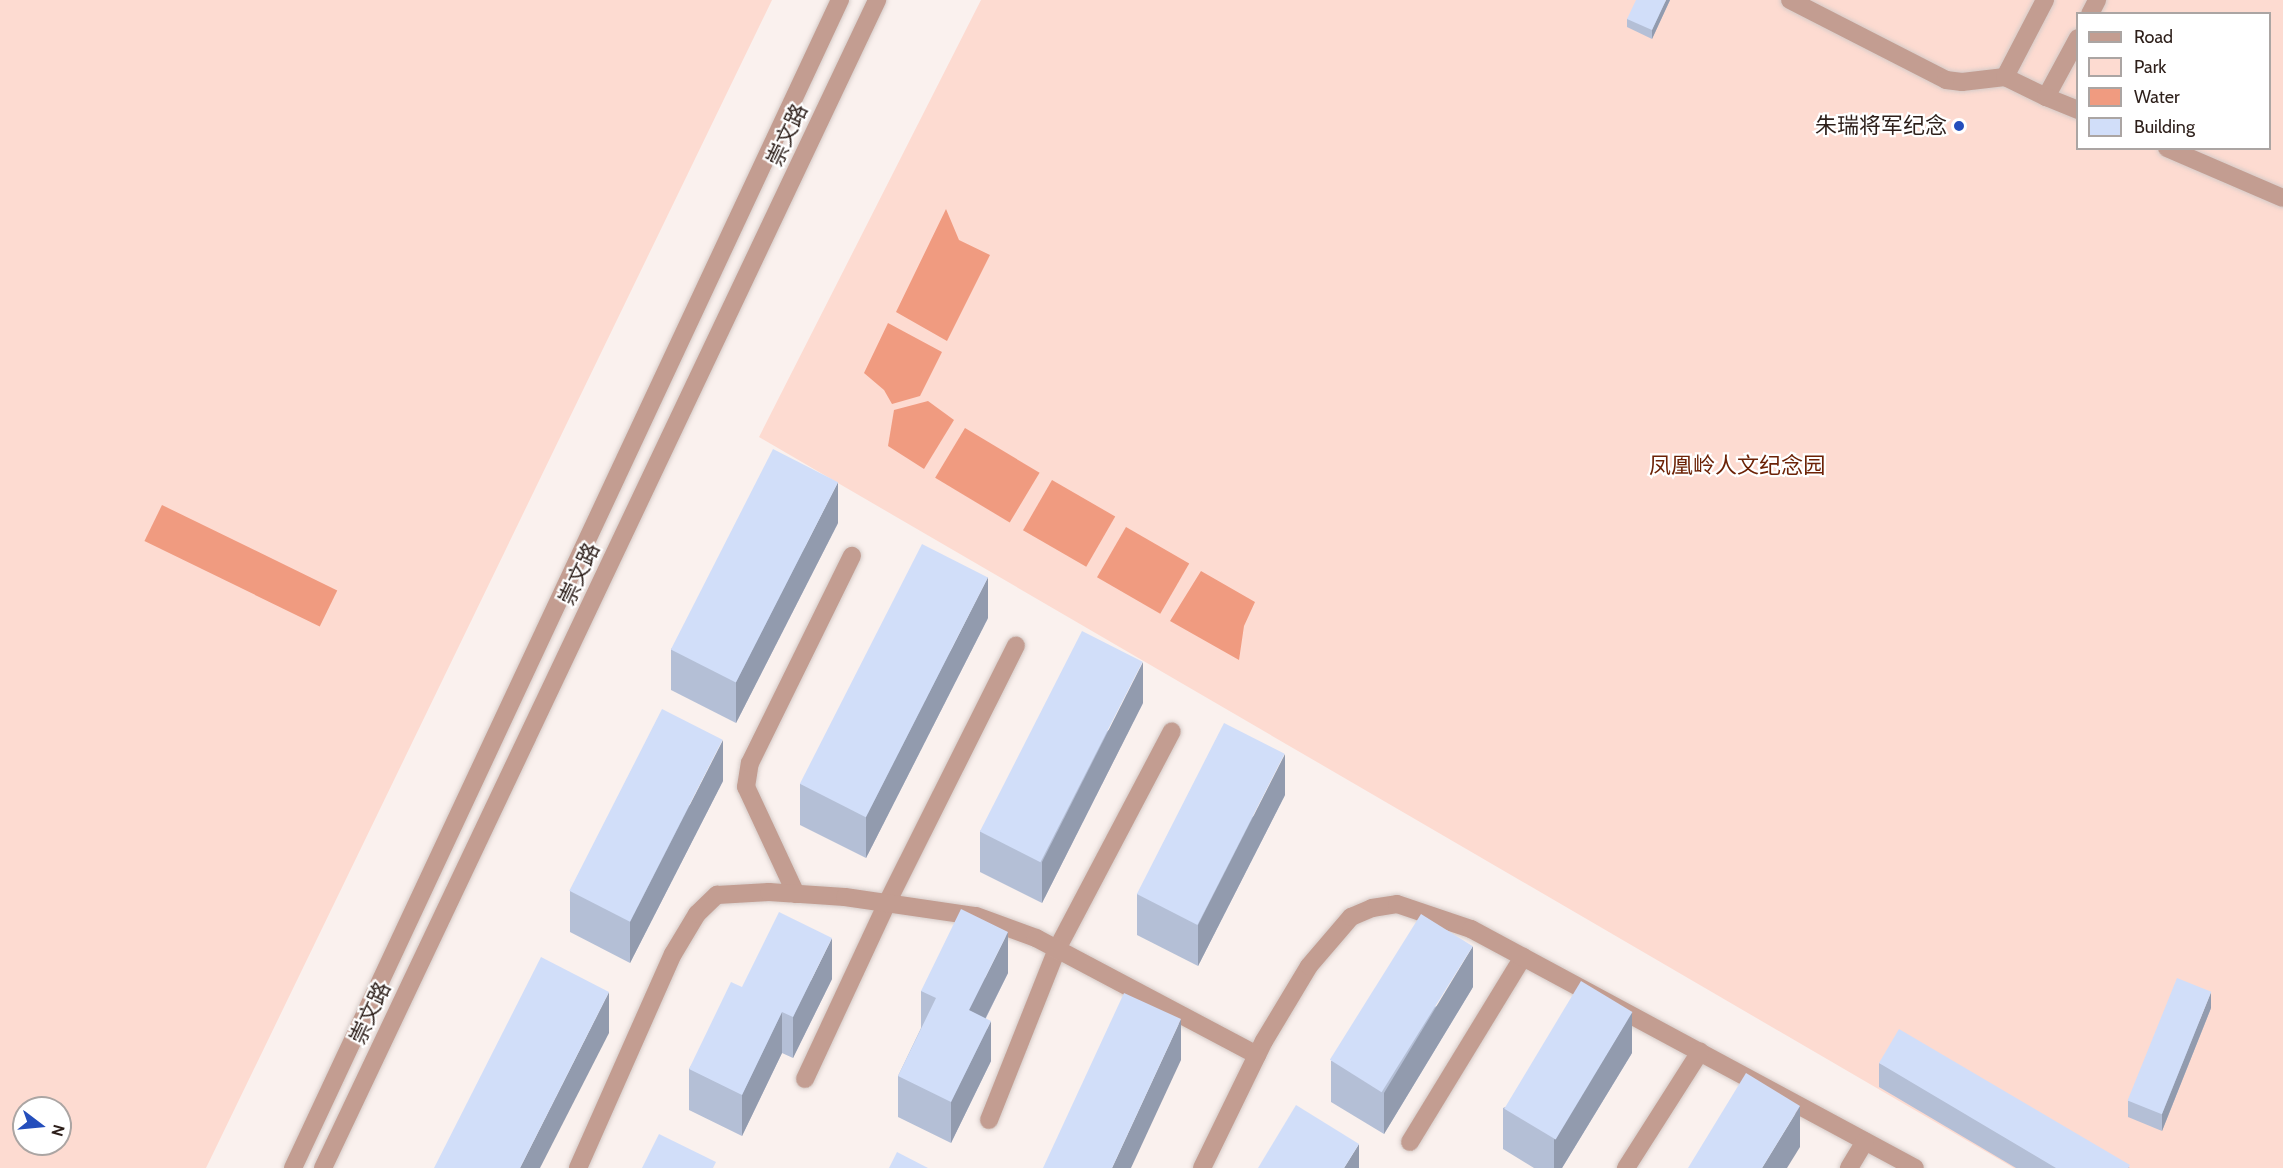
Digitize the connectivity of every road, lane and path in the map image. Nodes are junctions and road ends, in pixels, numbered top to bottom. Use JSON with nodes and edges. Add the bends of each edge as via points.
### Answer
{"nodes":[{"id":1,"x":840,"y":0,"type":"edge"},
{"id":2,"x":877,"y":0,"type":"edge"},
{"id":3,"x":1790,"y":0,"type":"edge"},
{"id":4,"x":2045,"y":0,"type":"edge"},
{"id":5,"x":2076,"y":42,"type":"edge"},
{"id":6,"x":2005,"y":77,"type":"junction"},
{"id":7,"x":2046,"y":97,"type":"junction"},
{"id":8,"x":2076,"y":109,"type":"edge"},
{"id":9,"x":2172,"y":150,"type":"edge"},
{"id":10,"x":2283,"y":198,"type":"edge"},
{"id":11,"x":852,"y":556,"type":"dead end"},
{"id":12,"x":1016,"y":645,"type":"dead end"},
{"id":13,"x":1172,"y":731,"type":"dead end"},
{"id":14,"x":796,"y":894,"type":"junction"},
{"id":15,"x":887,"y":903,"type":"junction"},
{"id":16,"x":1057,"y":949,"type":"junction"},
{"id":17,"x":1523,"y":957,"type":"junction"},
{"id":18,"x":1700,"y":1052,"type":"junction"},
{"id":19,"x":1257,"y":1055,"type":"junction"},
{"id":20,"x":805,"y":1079,"type":"dead end"},
{"id":21,"x":989,"y":1120,"type":"dead end"},
{"id":22,"x":1865,"y":1141,"type":"junction"},
{"id":23,"x":1410,"y":1142,"type":"dead end"},
{"id":24,"x":293,"y":1168,"type":"edge"},
{"id":25,"x":323,"y":1168,"type":"edge"},
{"id":26,"x":578,"y":1168,"type":"edge"},
{"id":27,"x":1203,"y":1168,"type":"edge"},
{"id":28,"x":1626,"y":1168,"type":"edge"},
{"id":29,"x":1849,"y":1168,"type":"edge"},
{"id":30,"x":1915,"y":1168,"type":"edge"}],
"edges":[{"from":1,"to":24,"type":"street","name":"崇文路"},
{"from":2,"to":25,"type":"street","name":"崇文路"},
{"from":3,"to":6,"type":"street","via":[[1946,80]]},
{"from":4,"to":6,"type":"street"},
{"from":5,"to":7,"type":"street"},
{"from":6,"to":7,"type":"street"},
{"from":7,"to":8,"type":"street"},
{"from":9,"to":10,"type":"street"},
{"from":11,"to":14,"type":"street","via":[[750,763],[746,787]]},
{"from":12,"to":15,"type":"street"},
{"from":13,"to":16,"type":"street"},
{"from":14,"to":15,"type":"street"},
{"from":14,"to":26,"type":"street","via":[[717,895],[697,914],[673,954]]},
{"from":15,"to":16,"type":"street","via":[[976,916]]},
{"from":15,"to":20,"type":"street"},
{"from":16,"to":19,"type":"street"},
{"from":16,"to":21,"type":"street"},
{"from":17,"to":18,"type":"street"},
{"from":17,"to":19,"type":"street","via":[[1430,913],[1397,904],[1372,908],[1351,917],[1310,966]]},
{"from":17,"to":23,"type":"street"},
{"from":18,"to":22,"type":"street"},
{"from":18,"to":28,"type":"street"},
{"from":19,"to":27,"type":"street"},
{"from":22,"to":29,"type":"street"},
{"from":22,"to":30,"type":"street"}]}
